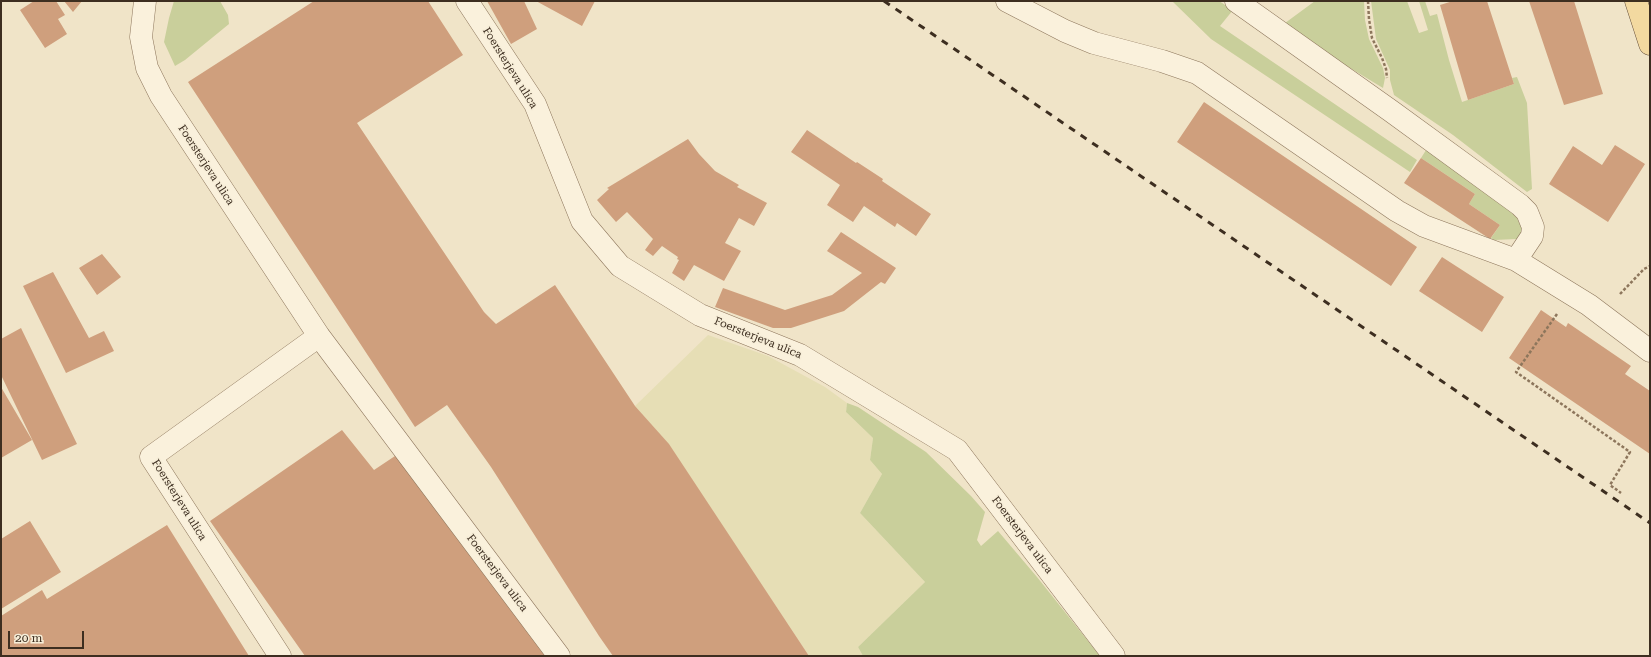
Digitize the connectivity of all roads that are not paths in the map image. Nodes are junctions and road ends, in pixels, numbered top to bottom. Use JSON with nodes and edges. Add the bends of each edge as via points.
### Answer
{"nodes":[{"id":1,"x":145,"y":1,"type":"edge"},
{"id":2,"x":467,"y":1,"type":"edge"},
{"id":3,"x":1007,"y":1,"type":"edge"},
{"id":4,"x":1236,"y":1,"type":"edge"},
{"id":5,"x":1636,"y":1,"type":"edge"},
{"id":6,"x":1650,"y":44,"type":"edge"},
{"id":7,"x":1516,"y":260,"type":"junction"},
{"id":8,"x":319,"y":336,"type":"junction"},
{"id":9,"x":1650,"y":351,"type":"edge"},
{"id":10,"x":280,"y":656,"type":"edge"},
{"id":11,"x":559,"y":656,"type":"edge"},
{"id":12,"x":1114,"y":656,"type":"edge"}],
"edges":[{"from":1,"to":8,"type":"street","name":"Foersterjeva ulica","via":[[141,37],[147,68],[161,96]]},
{"from":2,"to":12,"type":"street","name":"Foersterjeva ulica","via":[[535,104],[582,221],[620,266],[700,315],[800,355],[957,450]]},
{"from":3,"to":7,"type":"street","via":[[1087,40],[1181,66],[1197,73],[1397,211],[1424,226]]},
{"from":4,"to":7,"type":"street","via":[[1520,205],[1527,212],[1533,227],[1532,236]]},
{"from":5,"to":6,"type":"main road"},
{"from":7,"to":9,"type":"street","via":[[1589,305]]},
{"from":8,"to":10,"type":"street","name":"Foersterjeva ulica","via":[[151,456]]},
{"from":8,"to":11,"type":"street","name":"Foersterjeva ulica"}]}
